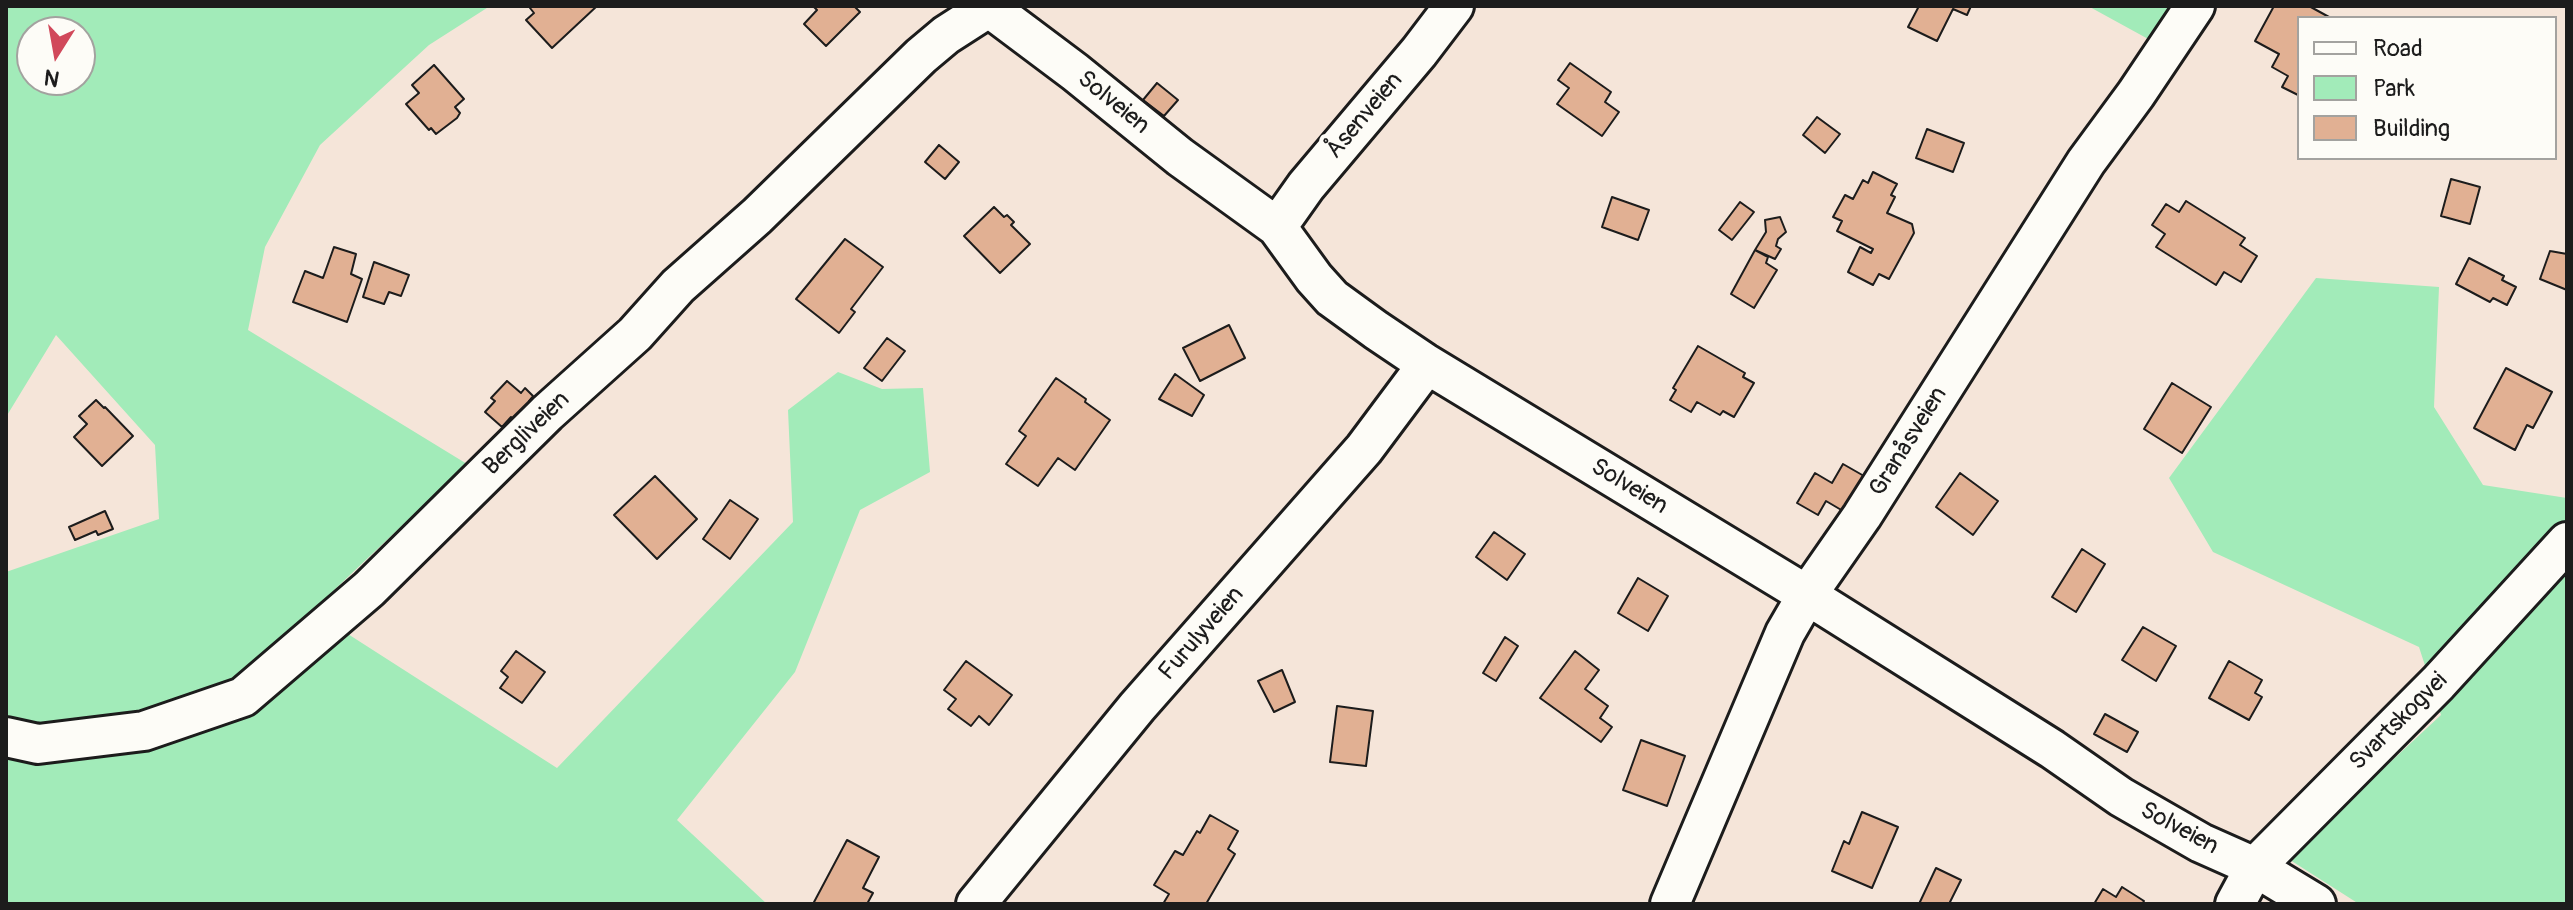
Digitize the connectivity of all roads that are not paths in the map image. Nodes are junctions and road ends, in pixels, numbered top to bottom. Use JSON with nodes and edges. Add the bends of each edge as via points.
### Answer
{"nodes":[{"id":1,"x":1454,"y":6,"type":"edge"},
{"id":2,"x":2195,"y":6,"type":"edge"},
{"id":3,"x":987,"y":7,"type":"edge"},
{"id":4,"x":1277,"y":227,"type":"junction"},
{"id":5,"x":1425,"y":363,"type":"junction"},
{"id":6,"x":2567,"y":542,"type":"edge"},
{"id":7,"x":1807,"y":595,"type":"junction"},
{"id":8,"x":6,"y":737,"type":"edge"},
{"id":9,"x":2255,"y":867,"type":"junction"},
{"id":10,"x":976,"y":904,"type":"edge"},
{"id":11,"x":1670,"y":904,"type":"edge"},
{"id":12,"x":2235,"y":904,"type":"edge"},
{"id":13,"x":2316,"y":904,"type":"edge"}],
"edges":[{"from":1,"to":4,"type":"street","name":"Åsenveien"},
{"from":2,"to":7,"type":"street","name":"Granåsveien","via":[[2086,162]]},
{"from":3,"to":4,"type":"street","name":"Solveien"},
{"from":3,"to":8,"type":"street","name":"Bergliveien","via":[[921,56],[369,589],[243,697],[144,731],[38,744]]},
{"from":4,"to":5,"type":"street","name":"Solveien","via":[[1332,298]]},
{"from":5,"to":7,"type":"street","name":"Solveien"},
{"from":5,"to":10,"type":"street","name":"Furulyveien","via":[[1364,449],[1137,707]]},
{"from":6,"to":9,"type":"street","name":"Svartskogvei","via":[[2438,683]]},
{"from":7,"to":9,"type":"street","name":"Solveien","via":[[2121,797]]},
{"from":7,"to":11,"type":"street","name":"Granåsveien","via":[[1785,633]]},
{"from":9,"to":12,"type":"street","name":"Svartskogvei"},
{"from":9,"to":13,"type":"street","name":"Solveien"}]}
